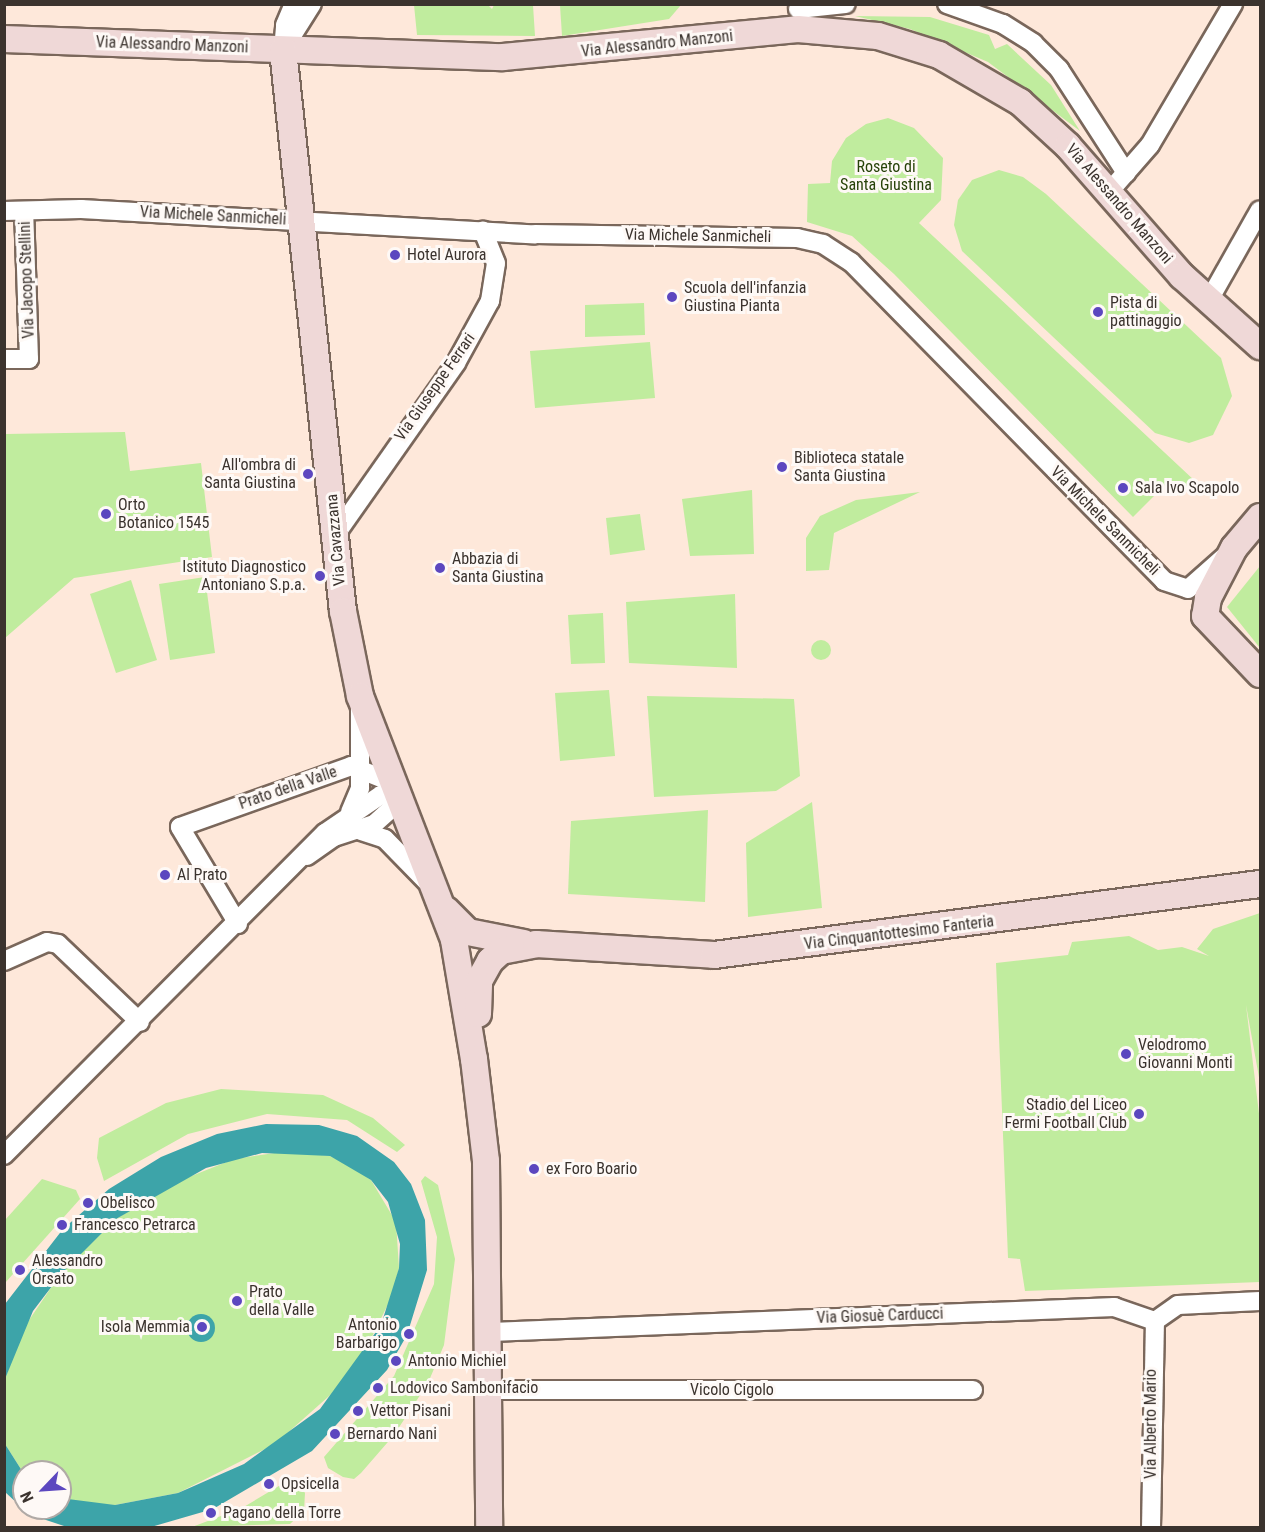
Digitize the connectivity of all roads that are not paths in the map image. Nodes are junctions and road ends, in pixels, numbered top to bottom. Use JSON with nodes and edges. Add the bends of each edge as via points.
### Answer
{"nodes":[{"id":1,"x":294,"y":4,"type":"edge"},
{"id":2,"x":312,"y":4,"type":"edge"},
{"id":3,"x":846,"y":4,"type":"edge"},
{"id":4,"x":947,"y":4,"type":"edge"},
{"id":5,"x":999,"y":4,"type":"edge"},
{"id":6,"x":1233,"y":4,"type":"edge"},
{"id":7,"x":799,"y":14,"type":"edge"},
{"id":8,"x":1003,"y":24,"type":"junction"},
{"id":9,"x":4,"y":39,"type":"edge"},
{"id":10,"x":283,"y":50,"type":"junction"},
{"id":11,"x":1126,"y":173,"type":"junction"},
{"id":12,"x":1109,"y":192,"type":"junction"},
{"id":13,"x":1260,"y":210,"type":"edge"},
{"id":14,"x":4,"y":211,"type":"edge"},
{"id":15,"x":24,"y":212,"type":"junction"},
{"id":16,"x":300,"y":222,"type":"junction"},
{"id":17,"x":483,"y":230,"type":"junction"},
{"id":18,"x":1209,"y":300,"type":"junction"},
{"id":19,"x":1260,"y":346,"type":"edge"},
{"id":20,"x":4,"y":359,"type":"edge"},
{"id":21,"x":1260,"y":517,"type":"edge"},
{"id":22,"x":336,"y":534,"type":"junction"},
{"id":23,"x":1234,"y":548,"type":"junction"},
{"id":24,"x":1260,"y":674,"type":"edge"},
{"id":25,"x":360,"y":696,"type":"junction"},
{"id":26,"x":361,"y":768,"type":"junction"},
{"id":27,"x":399,"y":791,"type":"junction"},
{"id":28,"x":344,"y":817,"type":"junction"},
{"id":29,"x":361,"y":831,"type":"junction"},
{"id":30,"x":307,"y":856,"type":"junction"},
{"id":31,"x":1260,"y":884,"type":"edge"},
{"id":32,"x":441,"y":902,"type":"junction"},
{"id":33,"x":238,"y":924,"type":"junction"},
{"id":34,"x":536,"y":944,"type":"junction"},
{"id":35,"x":4,"y":962,"type":"edge"},
{"id":36,"x":140,"y":1022,"type":"junction"},
{"id":37,"x":4,"y":1155,"type":"edge"},
{"id":38,"x":486,"y":1161,"type":"junction"},
{"id":39,"x":1260,"y":1301,"type":"edge"},
{"id":40,"x":1155,"y":1321,"type":"junction"},
{"id":41,"x":491,"y":1332,"type":"junction"},
{"id":42,"x":491,"y":1390,"type":"junction"},
{"id":43,"x":973,"y":1390,"type":"dead end"},
{"id":44,"x":489,"y":1527,"type":"edge"},
{"id":45,"x":1151,"y":1527,"type":"edge"}],
"edges":[{"from":1,"to":10,"type":"street","via":[[285,26]]},
{"from":2,"to":10,"type":"street"},
{"from":3,"to":7,"type":"street","name":"Via Alessandro Manzoni"},
{"from":4,"to":8,"type":"street","name":"Via Alessandro Manzoni"},
{"from":5,"to":8,"type":"street"},
{"from":6,"to":11,"type":"street","via":[[1150,145]]},
{"from":7,"to":10,"type":"street","name":"Via Alessandro Manzoni","via":[[541,56]]},
{"from":7,"to":12,"type":"street","name":"Via Alessandro Manzoni","via":[[939,55],[975,74],[1046,123]]},
{"from":8,"to":11,"type":"street","name":"Via Alessandro Manzoni","via":[[1059,69]]},
{"from":9,"to":10,"type":"street","name":"Via Alessandro Manzoni"},
{"from":10,"to":16,"type":"street","name":"Via Cavazzana"},
{"from":11,"to":12,"type":"street"},
{"from":12,"to":18,"type":"street","name":"Via Alessandro Manzoni"},
{"from":13,"to":18,"type":"street"},
{"from":14,"to":15,"type":"street","name":"Via Michele Sanmicheli"},
{"from":15,"to":16,"type":"street","name":"Via Michele Sanmicheli","via":[[81,209]]},
{"from":15,"to":20,"type":"street","name":"Via Jacopo Stellini","via":[[29,359]]},
{"from":16,"to":17,"type":"street","name":"Via Michele Sanmicheli"},
{"from":16,"to":22,"type":"street","name":"Via Cavazzana"},
{"from":17,"to":22,"type":"street","name":"Via Giuseppe Ferrari","via":[[496,262],[490,301],[459,357]]},
{"from":17,"to":23,"type":"street","name":"Via Michele Sanmicheli","via":[[797,238],[823,244],[851,262],[1164,581],[1188,589]]},
{"from":18,"to":19,"type":"street","name":"Via Alessandro Manzoni"},
{"from":21,"to":23,"type":"street"},
{"from":22,"to":25,"type":"street","name":"Via Cavazzana","via":[[343,611]]},
{"from":23,"to":24,"type":"street","via":[[1208,598],[1205,616]]},
{"from":25,"to":26,"type":"street","name":"Via Cavazzana"},
{"from":25,"to":27,"type":"street"},
{"from":26,"to":27,"type":"street","name":"Prato della Valle"},
{"from":26,"to":28,"type":"street","name":"Via Cavazzana","via":[[358,797]]},
{"from":26,"to":33,"type":"street","name":"Prato della Valle","via":[[309,778],[177,821]]},
{"from":27,"to":28,"type":"street","via":[[388,792]]},
{"from":27,"to":29,"type":"street"},
{"from":27,"to":32,"type":"street"},
{"from":28,"to":30,"type":"street"},
{"from":29,"to":30,"type":"street","via":[[334,837]]},
{"from":29,"to":32,"type":"street","via":[[396,847]]},
{"from":30,"to":33,"type":"street"},
{"from":31,"to":34,"type":"street","name":"Via Cinquantottesimo Fanteria","via":[[714,955]]},
{"from":32,"to":34,"type":"street","name":"Via Cinquantottesimo Fanteria","via":[[468,932]]},
{"from":32,"to":38,"type":"street","via":[[459,964]]},
{"from":33,"to":36,"type":"street"},
{"from":34,"to":38,"type":"street","name":"Via Cinquantottesimo Fanteria","via":[[501,951],[479,981]]},
{"from":35,"to":36,"type":"street","via":[[47,942],[58,944]]},
{"from":36,"to":37,"type":"street"},
{"from":38,"to":41,"type":"street"},
{"from":39,"to":40,"type":"street","via":[[1178,1305]]},
{"from":40,"to":41,"type":"street","name":"Via Giosuè Carducci","via":[[1114,1307]]},
{"from":40,"to":45,"type":"street","name":"Via Alberto Mario"},
{"from":41,"to":42,"type":"street"},
{"from":42,"to":43,"type":"street","name":"Vicolo Cigolo"},
{"from":42,"to":44,"type":"street"}]}
